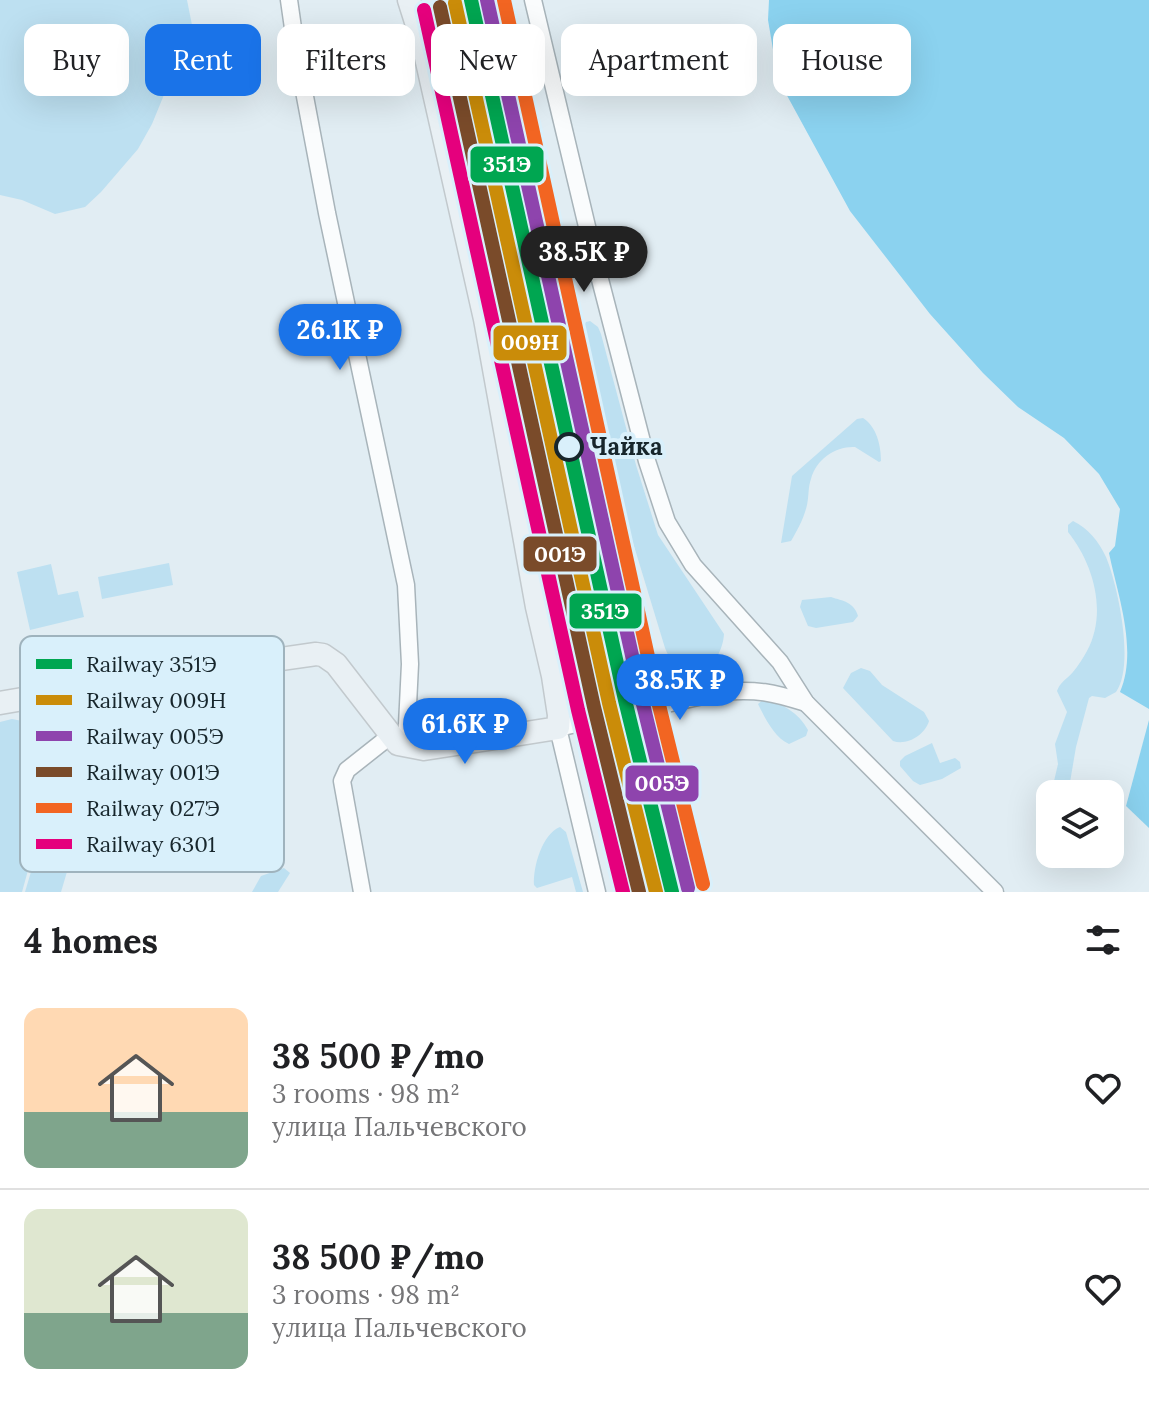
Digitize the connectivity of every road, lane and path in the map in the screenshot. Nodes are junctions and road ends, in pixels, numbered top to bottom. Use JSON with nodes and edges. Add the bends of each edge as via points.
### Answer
{"nodes":[{"id":1,"x":289,"y":0,"type":"edge"},
{"id":2,"x":409,"y":0,"type":"edge"},
{"id":3,"x":533,"y":0,"type":"edge"},
{"id":4,"x":284,"y":657,"type":"edge"},
{"id":5,"x":20,"y":700,"type":"edge"},
{"id":6,"x":0,"y":703,"type":"edge"},
{"id":7,"x":806,"y":703,"type":"junction"},
{"id":8,"x":558,"y":728,"type":"junction"},
{"id":9,"x":398,"y":741,"type":"junction"},
{"id":10,"x":362,"y":892,"type":"edge"},
{"id":11,"x":597,"y":892,"type":"edge"},
{"id":12,"x":995,"y":892,"type":"edge"}],
"edges":[{"from":1,"to":9,"type":"street","via":[[327,213],[406,585],[410,664]]},
{"from":2,"to":8,"type":"main road","via":[[485,319],[553,676]]},
{"from":3,"to":7,"type":"street","via":[[595,260],[667,522],[693,565],[780,662]]},
{"from":4,"to":9,"type":"main road","via":[[330,658]]},
{"from":5,"to":6,"type":"main road"},
{"from":7,"to":8,"type":"street","via":[[770,691],[721,692]]},
{"from":7,"to":12,"type":"street"},
{"from":8,"to":9,"type":"main road","via":[[424,749]]},
{"from":8,"to":11,"type":"street"},
{"from":9,"to":10,"type":"street","via":[[347,770],[342,781]]}]}
